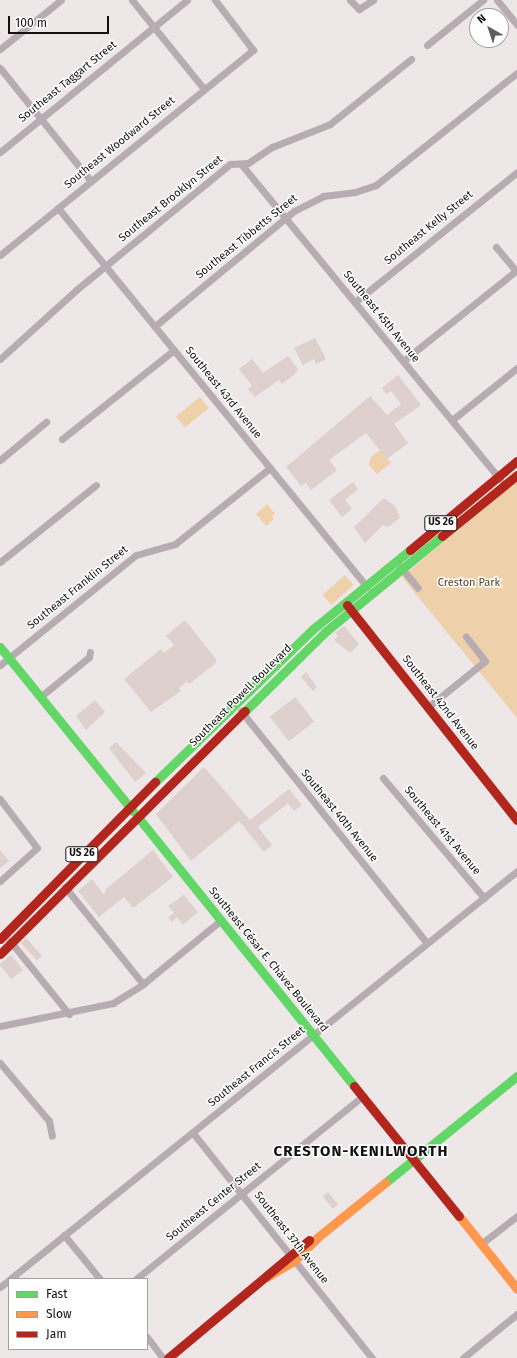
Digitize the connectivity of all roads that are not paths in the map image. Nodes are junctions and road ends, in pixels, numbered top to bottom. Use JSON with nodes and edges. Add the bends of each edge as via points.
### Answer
{"nodes":[{"id":1,"x":61,"y":0,"type":"edge"},
{"id":2,"x":132,"y":0,"type":"edge"},
{"id":3,"x":187,"y":0,"type":"edge"},
{"id":4,"x":215,"y":0,"type":"edge"},
{"id":5,"x":350,"y":0,"type":"edge"},
{"id":6,"x":373,"y":0,"type":"edge"},
{"id":7,"x":483,"y":0,"type":"edge"},
{"id":8,"x":497,"y":0,"type":"edge"},
{"id":9,"x":517,"y":25,"type":"edge"},
{"id":10,"x":154,"y":27,"type":"junction"},
{"id":11,"x":426,"y":46,"type":"dead end"},
{"id":12,"x":0,"y":49,"type":"edge"},
{"id":13,"x":411,"y":59,"type":"dead end"},
{"id":14,"x":0,"y":68,"type":"edge"},
{"id":15,"x":517,"y":73,"type":"edge"},
{"id":16,"x":204,"y":89,"type":"junction"},
{"id":17,"x":41,"y":118,"type":"junction"},
{"id":18,"x":0,"y":152,"type":"edge"},
{"id":19,"x":241,"y":164,"type":"junction"},
{"id":20,"x":517,"y":172,"type":"edge"},
{"id":21,"x":91,"y":181,"type":"junction"},
{"id":22,"x":58,"y":208,"type":"junction"},
{"id":23,"x":286,"y":218,"type":"junction"},
{"id":24,"x":496,"y":247,"type":"dead end"},
{"id":25,"x":0,"y":254,"type":"edge"},
{"id":26,"x":105,"y":266,"type":"junction"},
{"id":27,"x":516,"y":271,"type":"edge"},
{"id":28,"x":355,"y":302,"type":"junction"},
{"id":29,"x":155,"y":326,"type":"junction"},
{"id":30,"x":174,"y":350,"type":"junction"},
{"id":31,"x":0,"y":359,"type":"edge"},
{"id":32,"x":403,"y":361,"type":"junction"},
{"id":33,"x":517,"y":368,"type":"edge"},
{"id":34,"x":452,"y":420,"type":"junction"},
{"id":35,"x":46,"y":422,"type":"dead end"},
{"id":36,"x":62,"y":439,"type":"dead end"},
{"id":37,"x":0,"y":460,"type":"edge"},
{"id":38,"x":517,"y":461,"type":"edge"},
{"id":39,"x":270,"y":468,"type":"junction"},
{"id":40,"x":517,"y":475,"type":"edge"},
{"id":41,"x":498,"y":477,"type":"junction"},
{"id":42,"x":96,"y":485,"type":"dead end"},
{"id":43,"x":504,"y":485,"type":"junction"},
{"id":44,"x":395,"y":559,"type":"junction"},
{"id":45,"x":0,"y":562,"type":"edge"},
{"id":46,"x":402,"y":568,"type":"junction"},
{"id":47,"x":365,"y":584,"type":"junction"},
{"id":48,"x":418,"y":588,"type":"dead end"},
{"id":49,"x":371,"y":592,"type":"junction"},
{"id":50,"x":344,"y":601,"type":"junction"},
{"id":51,"x":351,"y":609,"type":"junction"},
{"id":52,"x":466,"y":637,"type":"dead end"},
{"id":53,"x":0,"y":647,"type":"edge"},
{"id":54,"x":90,"y":652,"type":"dead end"},
{"id":55,"x":9,"y":658,"type":"junction"},
{"id":56,"x":0,"y":665,"type":"edge"},
{"id":57,"x":40,"y":697,"type":"junction"},
{"id":58,"x":234,"y":703,"type":"junction"},
{"id":59,"x":428,"y":707,"type":"junction"},
{"id":60,"x":241,"y":712,"type":"junction"},
{"id":61,"x":383,"y":778,"type":"dead end"},
{"id":62,"x":0,"y":799,"type":"edge"},
{"id":63,"x":130,"y":807,"type":"junction"},
{"id":64,"x":137,"y":816,"type":"junction"},
{"id":65,"x":517,"y":820,"type":"edge"},
{"id":66,"x":517,"y":871,"type":"edge"},
{"id":67,"x":0,"y":881,"type":"edge"},
{"id":68,"x":65,"y":888,"type":"junction"},
{"id":69,"x":484,"y":898,"type":"junction"},
{"id":70,"x":220,"y":921,"type":"junction"},
{"id":71,"x":2,"y":937,"type":"edge"},
{"id":72,"x":11,"y":943,"type":"junction"},
{"id":73,"x":427,"y":943,"type":"junction"},
{"id":74,"x":0,"y":954,"type":"edge"},
{"id":75,"x":143,"y":984,"type":"junction"},
{"id":76,"x":69,"y":1014,"type":"junction"},
{"id":77,"x":0,"y":1026,"type":"edge"},
{"id":78,"x":314,"y":1035,"type":"junction"},
{"id":79,"x":0,"y":1063,"type":"edge"},
{"id":80,"x":517,"y":1076,"type":"edge"},
{"id":81,"x":363,"y":1096,"type":"junction"},
{"id":82,"x":193,"y":1133,"type":"junction"},
{"id":83,"x":52,"y":1136,"type":"dead end"},
{"id":84,"x":414,"y":1160,"type":"junction"},
{"id":85,"x":242,"y":1194,"type":"junction"},
{"id":86,"x":517,"y":1216,"type":"edge"},
{"id":87,"x":64,"y":1235,"type":"junction"},
{"id":88,"x":481,"y":1244,"type":"junction"},
{"id":89,"x":292,"y":1257,"type":"junction"},
{"id":90,"x":9,"y":1278,"type":"edge"},
{"id":91,"x":99,"y":1278,"type":"edge"},
{"id":92,"x":137,"y":1278,"type":"edge"},
{"id":93,"x":517,"y":1289,"type":"edge"},
{"id":94,"x":517,"y":1314,"type":"edge"},
{"id":95,"x":148,"y":1338,"type":"edge"},
{"id":96,"x":163,"y":1358,"type":"edge"},
{"id":97,"x":168,"y":1358,"type":"edge"},
{"id":98,"x":372,"y":1358,"type":"edge"},
{"id":99,"x":463,"y":1358,"type":"edge"}],
"edges":[{"from":1,"to":12,"type":"street"},
{"from":2,"to":10,"type":"street"},
{"from":3,"to":10,"type":"street","name":"Southeast Taggart Street"},
{"from":4,"to":16,"type":"street","name":"Southeast Woodward Street","via":[[254,50]]},
{"from":5,"to":6,"type":"street","via":[[359,10]]},
{"from":7,"to":11,"type":"street"},
{"from":8,"to":9,"type":"street"},
{"from":10,"to":16,"type":"street"},
{"from":10,"to":17,"type":"street","name":"Southeast Taggart Street"},
{"from":13,"to":19,"type":"street","name":"Southeast Brooklyn Street","via":[[330,124],[283,142]]},
{"from":14,"to":17,"type":"street"},
{"from":15,"to":23,"type":"street","name":"Southeast Tibbetts Street","via":[[376,185],[355,192],[323,196],[304,204]]},
{"from":16,"to":21,"type":"street","name":"Southeast Woodward Street"},
{"from":17,"to":18,"type":"street","name":"Southeast Taggart Street"},
{"from":17,"to":21,"type":"street"},
{"from":19,"to":23,"type":"street","name":"Southeast 45th Avenue"},
{"from":19,"to":26,"type":"street","name":"Southeast Brooklyn Street","via":[[230,164]]},
{"from":20,"to":28,"type":"street","name":"Southeast Kelly Street"},
{"from":21,"to":22,"type":"street","name":"Southeast Woodward Street"},
{"from":22,"to":25,"type":"street","name":"Southeast Woodward Street"},
{"from":22,"to":26,"type":"street","name":"Southeast 43rd Avenue"},
{"from":23,"to":28,"type":"street","name":"Southeast 45th Avenue"},
{"from":23,"to":29,"type":"street","name":"Southeast Tibbetts Street"},
{"from":24,"to":27,"type":"street"},
{"from":26,"to":29,"type":"street","name":"Southeast 43rd Avenue"},
{"from":26,"to":31,"type":"street","name":"Southeast Brooklyn Street"},
{"from":27,"to":32,"type":"street"},
{"from":28,"to":32,"type":"street","name":"Southeast 45th Avenue"},
{"from":29,"to":30,"type":"street","name":"Southeast 43rd Avenue"},
{"from":30,"to":36,"type":"street"},
{"from":30,"to":39,"type":"street","name":"Southeast 43rd Avenue"},
{"from":32,"to":34,"type":"street","name":"Southeast 45th Avenue"},
{"from":33,"to":34,"type":"street"},
{"from":34,"to":41,"type":"street","name":"Southeast 45th Avenue"},
{"from":35,"to":37,"type":"street"},
{"from":38,"to":41,"type":"main road","name":"Southeast Powell Boulevard","number":"US 26"},
{"from":39,"to":47,"type":"street","name":"Southeast 43rd Avenue"},
{"from":39,"to":55,"type":"street","name":"Southeast Franklin Street","via":[[175,544],[136,555]]},
{"from":40,"to":43,"type":"main road","name":"Southeast Powell Boulevard","number":"US 26"},
{"from":41,"to":43,"type":"street","name":"Southeast 45th Avenue"},
{"from":41,"to":44,"type":"main road","name":"Southeast Powell Boulevard","number":"US 26"},
{"from":42,"to":45,"type":"street"},
{"from":43,"to":46,"type":"main road","name":"Southeast Powell Boulevard","number":"US 26"},
{"from":44,"to":46,"type":"street"},
{"from":44,"to":47,"type":"main road","name":"Southeast Powell Boulevard","number":"US 26"},
{"from":46,"to":48,"type":"street"},
{"from":46,"to":49,"type":"main road","name":"Southeast Powell Boulevard","number":"US 26"},
{"from":47,"to":49,"type":"street","name":"Southeast 43rd Avenue"},
{"from":47,"to":50,"type":"main road","name":"Southeast Powell Boulevard","number":"US 26"},
{"from":49,"to":51,"type":"main road","name":"Southeast Powell Boulevard","number":"US 26"},
{"from":50,"to":51,"type":"main road","name":"Southeast 42nd Avenue"},
{"from":50,"to":58,"type":"main road","name":"Southeast Powell Boulevard","number":"US 26"},
{"from":51,"to":59,"type":"main road","name":"Southeast 42nd Avenue"},
{"from":51,"to":60,"type":"main road","name":"Southeast Powell Boulevard","number":"US 26"},
{"from":52,"to":59,"type":"street","via":[[485,661]]},
{"from":53,"to":55,"type":"main road","name":"Southeast César E. Chávez Boulevard"},
{"from":54,"to":57,"type":"street","via":[[89,657]]},
{"from":55,"to":56,"type":"street","name":"Southeast Franklin Street"},
{"from":55,"to":57,"type":"main road","name":"Southeast César E. Chávez Boulevard"},
{"from":57,"to":63,"type":"main road","name":"Southeast César E. Chávez Boulevard"},
{"from":58,"to":60,"type":"street","name":"Southeast 40th Avenue"},
{"from":58,"to":63,"type":"main road","name":"Southeast Powell Boulevard","number":"US 26"},
{"from":59,"to":65,"type":"main road","name":"Southeast 42nd Avenue"},
{"from":60,"to":64,"type":"main road","name":"Southeast Powell Boulevard","number":"US 26"},
{"from":60,"to":73,"type":"street","name":"Southeast 40th Avenue"},
{"from":61,"to":69,"type":"street","name":"Southeast 41st Avenue"},
{"from":62,"to":67,"type":"street","via":[[37,848]]},
{"from":63,"to":64,"type":"main road","name":"Southeast César E. Chávez Boulevard"},
{"from":63,"to":71,"type":"main road","name":"Southeast Powell Boulevard","number":"US 26"},
{"from":64,"to":68,"type":"main road","name":"Southeast Powell Boulevard","number":"US 26"},
{"from":64,"to":70,"type":"main road","name":"Southeast César E. Chávez Boulevard"},
{"from":66,"to":69,"type":"street","name":"Southeast Francis Street"},
{"from":68,"to":72,"type":"main road","name":"Southeast Powell Boulevard","number":"US 26"},
{"from":68,"to":75,"type":"street"},
{"from":69,"to":73,"type":"street","name":"Southeast Francis Street"},
{"from":70,"to":75,"type":"street"},
{"from":70,"to":78,"type":"main road","name":"Southeast César E. Chávez Boulevard"},
{"from":71,"to":72,"type":"street"},
{"from":72,"to":74,"type":"main road","name":"Southeast Powell Boulevard","number":"US 26"},
{"from":72,"to":76,"type":"street"},
{"from":73,"to":78,"type":"street","name":"Southeast Francis Street"},
{"from":75,"to":76,"type":"street","via":[[106,1006]]},
{"from":76,"to":77,"type":"street"},
{"from":78,"to":81,"type":"main road","name":"Southeast César E. Chávez Boulevard"},
{"from":78,"to":82,"type":"street","name":"Southeast Francis Street"},
{"from":79,"to":83,"type":"street","via":[[49,1121]]},
{"from":80,"to":84,"type":"main road"},
{"from":81,"to":84,"type":"main road","name":"Southeast César E. Chávez Boulevard"},
{"from":81,"to":85,"type":"street","name":"Southeast Center Street"},
{"from":82,"to":85,"type":"street","name":"Southeast 37th Avenue"},
{"from":82,"to":87,"type":"street","name":"Southeast Francis Street"},
{"from":84,"to":88,"type":"main road","name":"Southeast César E. Chávez Boulevard"},
{"from":84,"to":89,"type":"main road"},
{"from":85,"to":89,"type":"street","name":"Southeast 37th Avenue"},
{"from":85,"to":92,"type":"street","name":"Southeast Center Street"},
{"from":86,"to":88,"type":"street"},
{"from":87,"to":90,"type":"street","name":"Southeast Francis Street"},
{"from":87,"to":91,"type":"street"},
{"from":88,"to":93,"type":"main road","name":"Southeast César E. Chávez Boulevard"},
{"from":89,"to":97,"type":"main road"},
{"from":89,"to":98,"type":"street","name":"Southeast 37th Avenue"},
{"from":94,"to":99,"type":"street"},
{"from":95,"to":96,"type":"street"}]}
